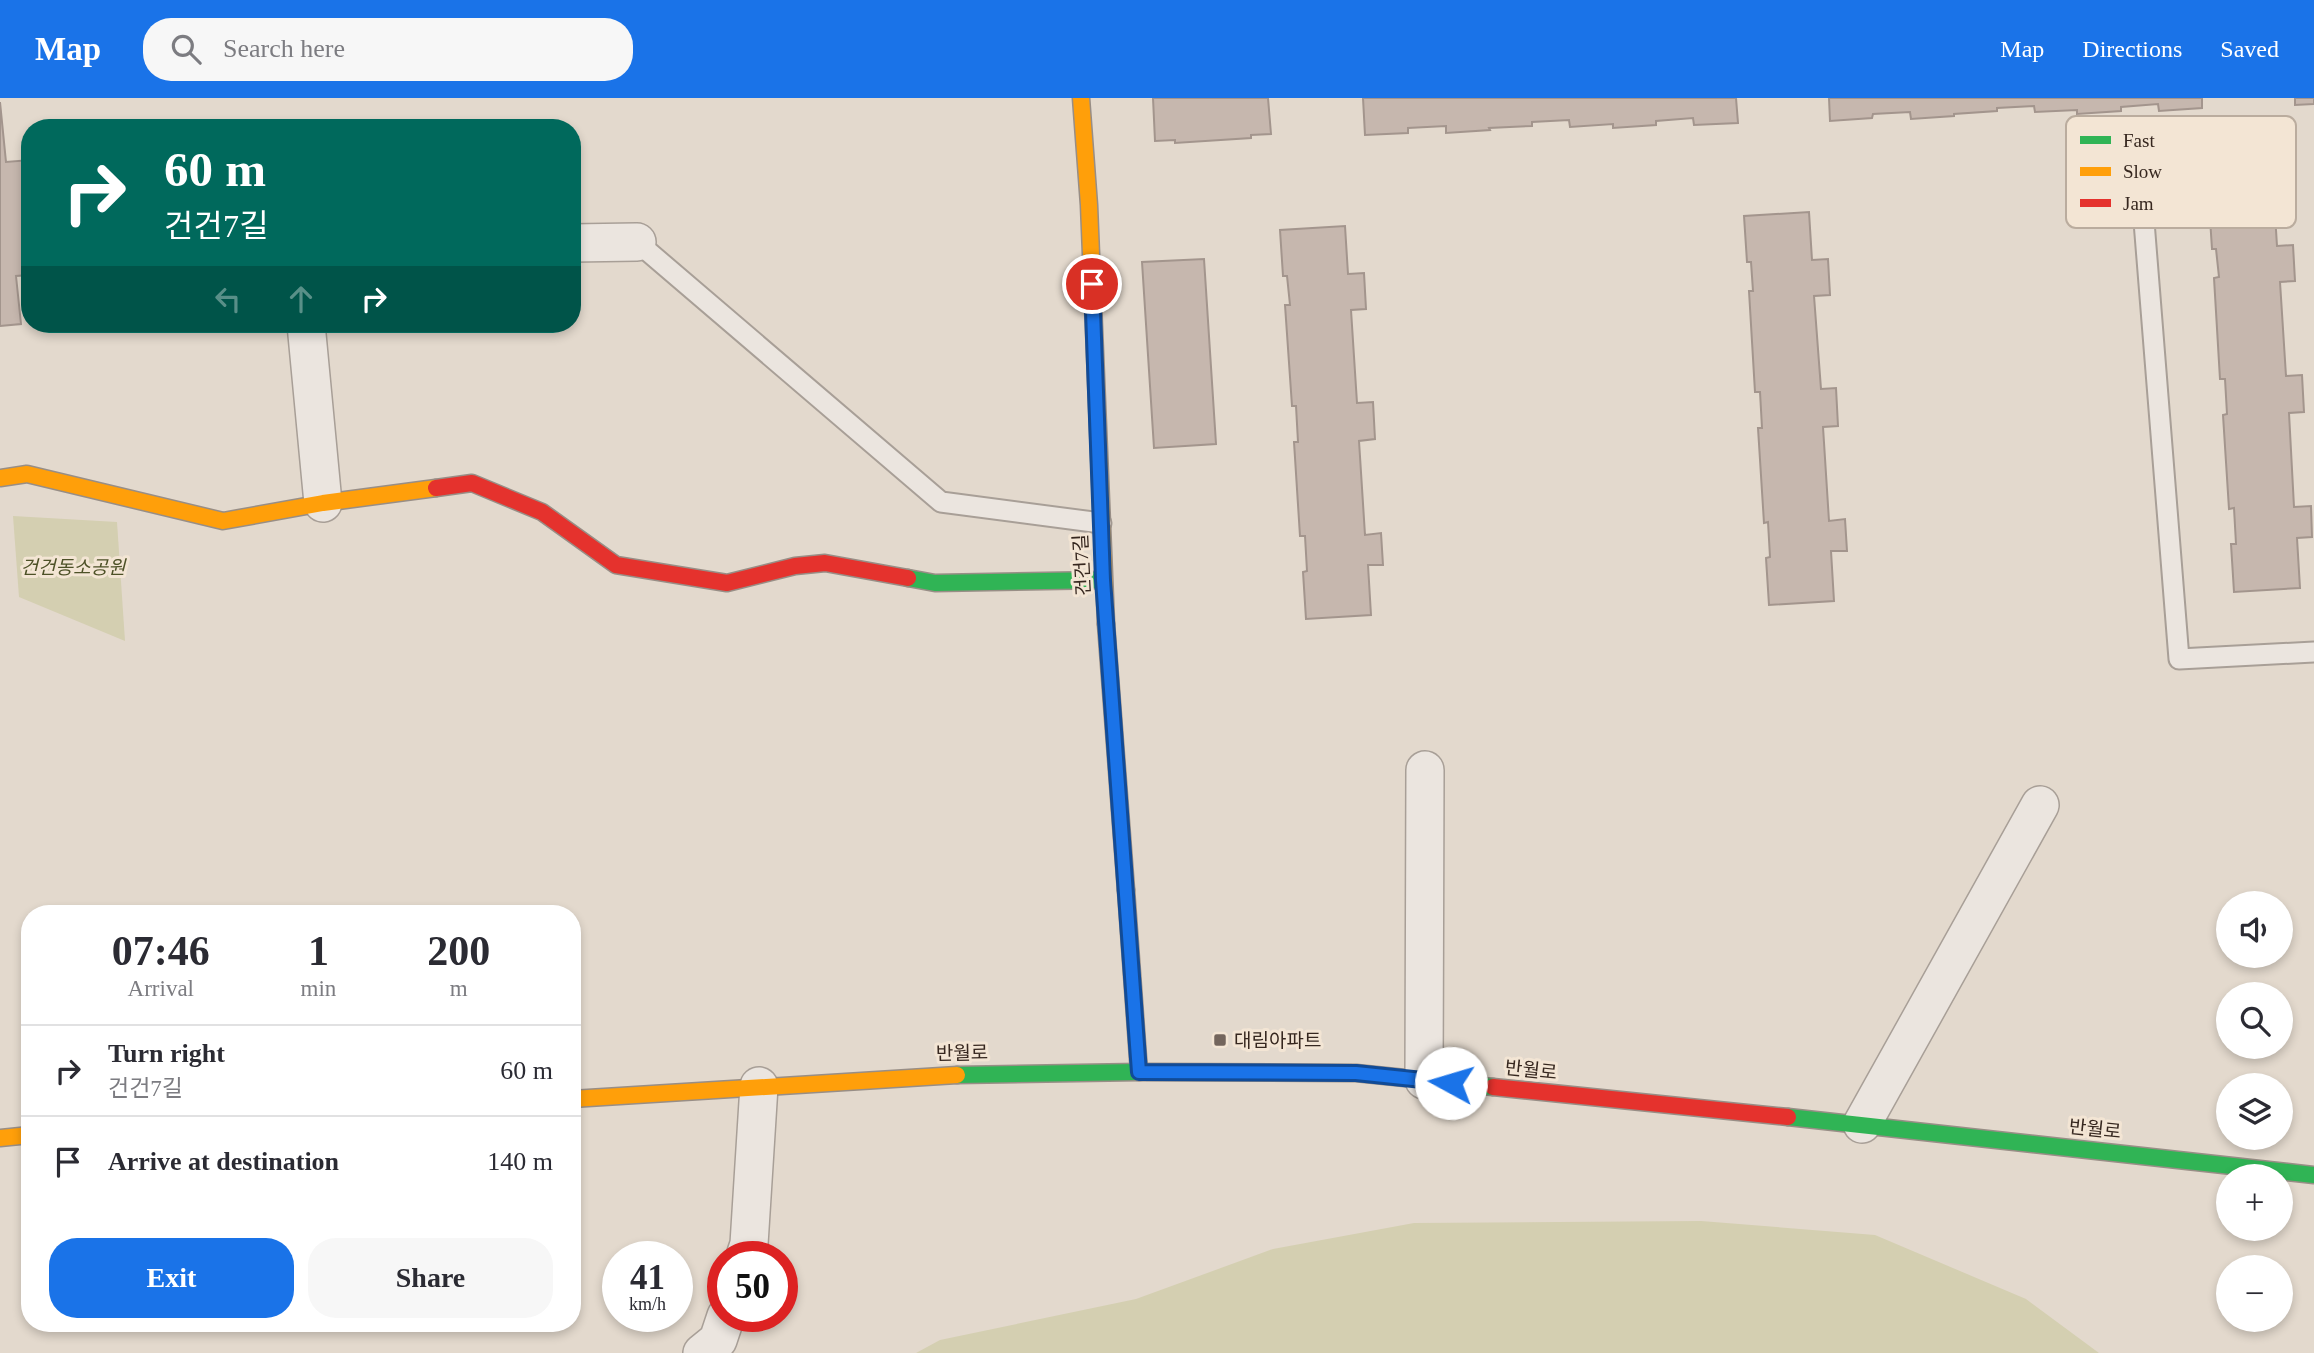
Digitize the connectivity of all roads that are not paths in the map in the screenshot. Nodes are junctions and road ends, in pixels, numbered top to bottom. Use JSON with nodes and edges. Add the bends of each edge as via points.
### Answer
{"nodes":[{"id":1,"x":1081,"y":98,"type":"edge"},
{"id":2,"x":2145,"y":228,"type":"edge"},
{"id":3,"x":637,"y":242,"type":"joint"},
{"id":4,"x":581,"y":243,"type":"edge"},
{"id":5,"x":307,"y":333,"type":"edge"},
{"id":6,"x":0,"y":478,"type":"edge"},
{"id":7,"x":323,"y":503,"type":"junction"},
{"id":8,"x":1101,"y":523,"type":"junction"},
{"id":9,"x":1103,"y":580,"type":"junction"},
{"id":10,"x":2314,"y":652,"type":"edge"},
{"id":11,"x":1425,"y":770,"type":"dead end"},
{"id":12,"x":2040,"y":805,"type":"dead end"},
{"id":13,"x":1139,"y":1072,"type":"junction"},
{"id":14,"x":1424,"y":1080,"type":"junction"},
{"id":15,"x":759,"y":1086,"type":"junction"},
{"id":16,"x":581,"y":1099,"type":"edge"},
{"id":17,"x":1862,"y":1124,"type":"junction"},
{"id":18,"x":21,"y":1137,"type":"edge"},
{"id":19,"x":0,"y":1138,"type":"edge"},
{"id":20,"x":2314,"y":1175,"type":"edge"},
{"id":21,"x":749,"y":1241,"type":"edge"},
{"id":22,"x":721,"y":1332,"type":"edge"},
{"id":23,"x":702,"y":1353,"type":"edge"}],
"edges":[{"from":1,"to":8,"type":"street","name":"건건7길"},
{"from":2,"to":10,"type":"lane","via":[[2179,659]]},
{"from":3,"to":4,"type":"street"},
{"from":3,"to":8,"type":"lane","via":[[941,502]]},
{"from":5,"to":7,"type":"street"},
{"from":6,"to":7,"type":"street","via":[[27,474],[223,520]]},
{"from":7,"to":9,"type":"street","via":[[472,483],[542,512],[616,565],[727,583],[825,563],[934,583]]},
{"from":8,"to":9,"type":"street","name":"건건7길"},
{"from":9,"to":13,"type":"street","name":"건건7길"},
{"from":11,"to":14,"type":"street"},
{"from":12,"to":17,"type":"street"},
{"from":13,"to":14,"type":"street","name":"반월로","via":[[1356,1073]]},
{"from":13,"to":15,"type":"street","name":"반월로","via":[[924,1075]]},
{"from":14,"to":17,"type":"street","name":"반월로"},
{"from":15,"to":16,"type":"street","name":"반월로"},
{"from":15,"to":21,"type":"street"},
{"from":17,"to":20,"type":"street","name":"반월로"},
{"from":18,"to":19,"type":"street"},
{"from":22,"to":23,"type":"street"}]}
